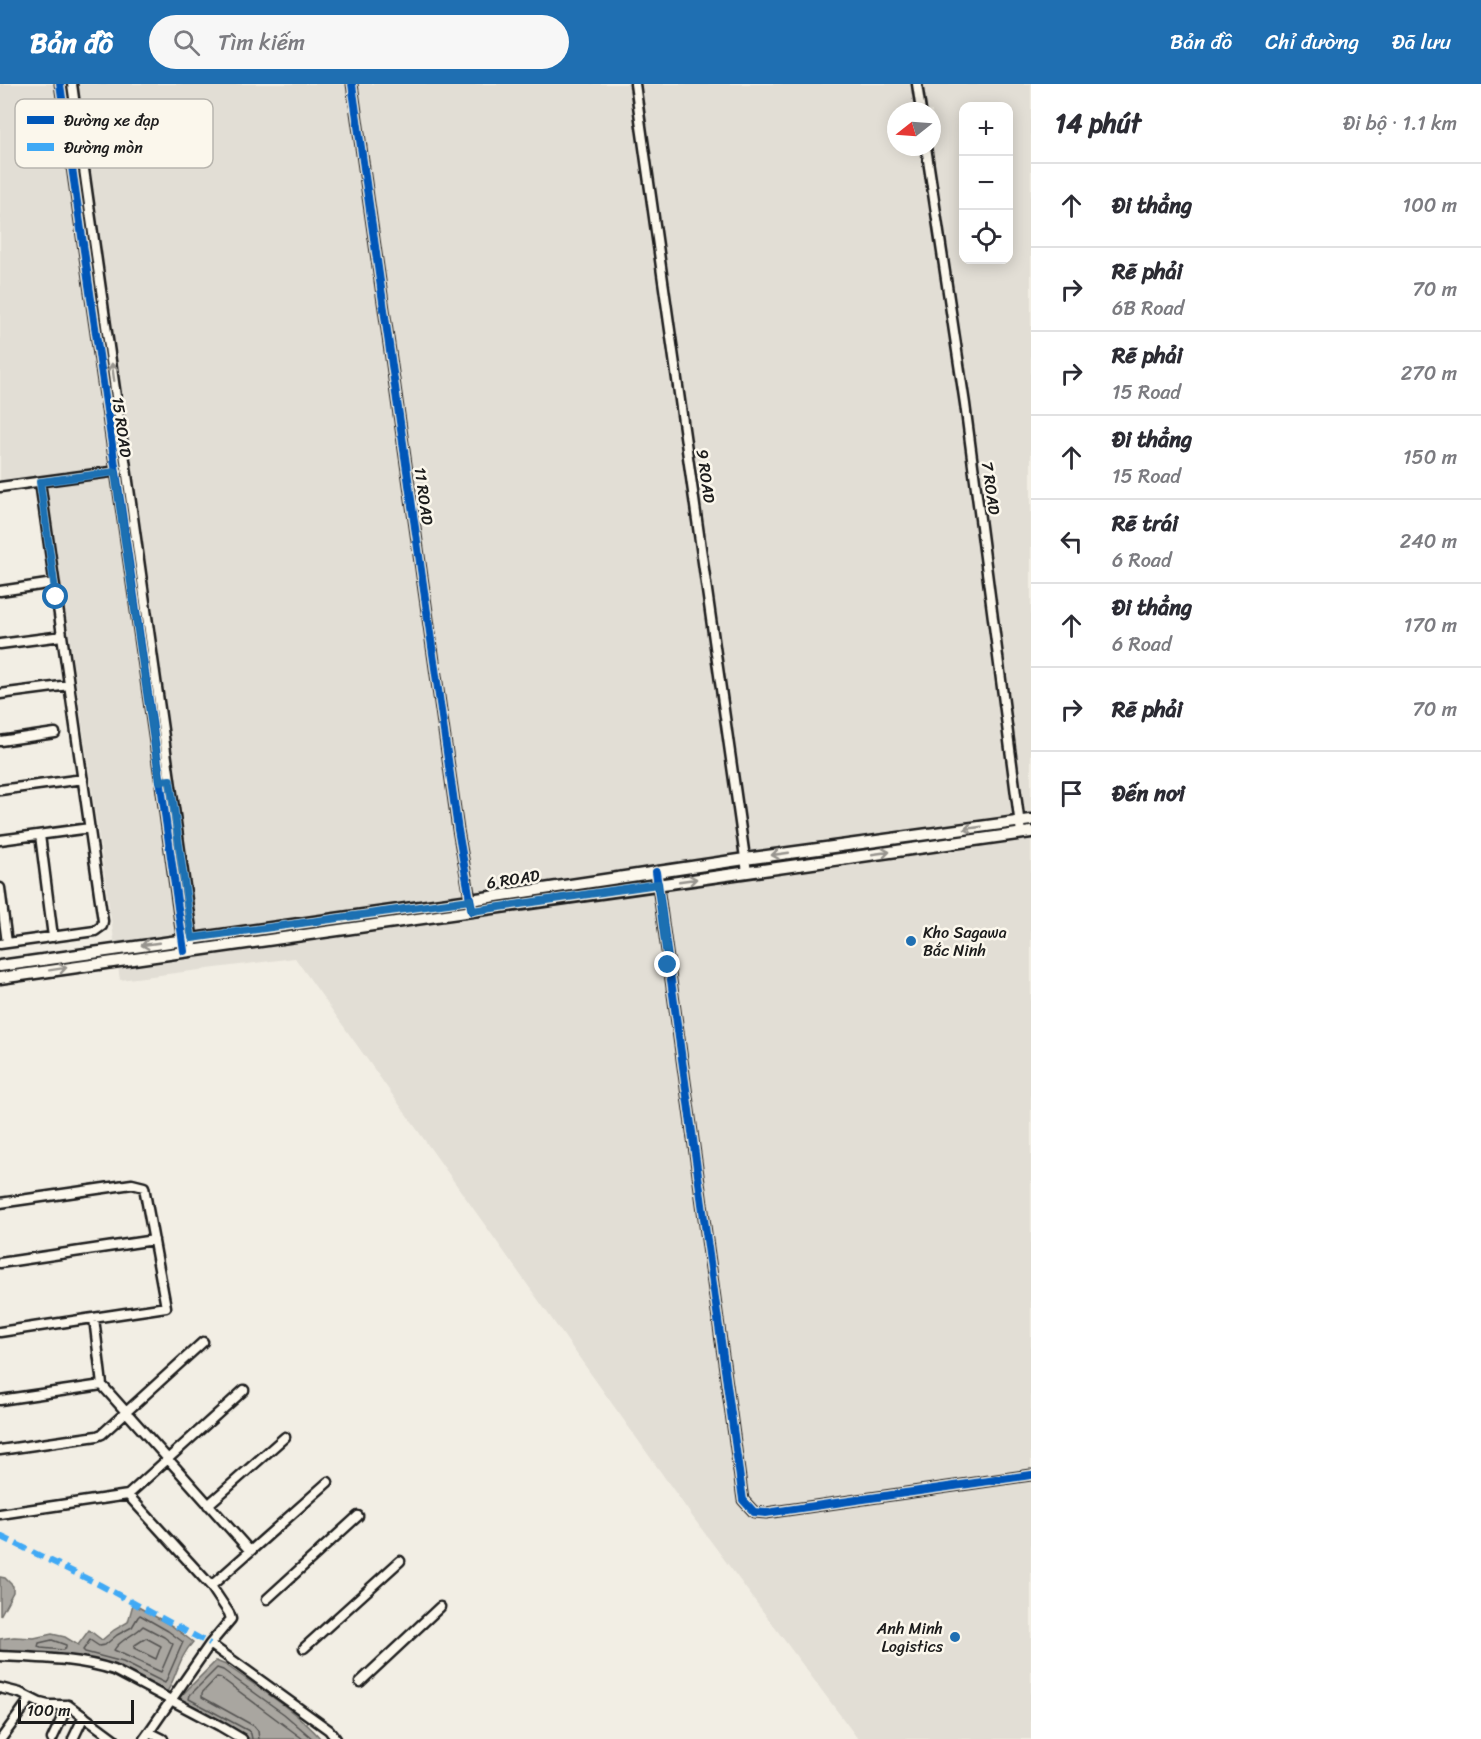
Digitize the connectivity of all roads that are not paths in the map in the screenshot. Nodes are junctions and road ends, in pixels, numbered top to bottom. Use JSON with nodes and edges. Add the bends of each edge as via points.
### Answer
{"nodes":[{"id":1,"x":60,"y":84,"type":"edge"},
{"id":2,"x":72,"y":84,"type":"edge"},
{"id":3,"x":352,"y":84,"type":"edge"},
{"id":4,"x":635,"y":84,"type":"edge"},
{"id":5,"x":917,"y":84,"type":"edge"},
{"id":6,"x":62,"y":99,"type":"edge"},
{"id":7,"x":74,"y":99,"type":"edge"},
{"id":8,"x":920,"y":102,"type":"edge"},
{"id":9,"x":927,"y":156,"type":"edge"},
{"id":10,"x":72,"y":168,"type":"edge"},
{"id":11,"x":84,"y":168,"type":"edge"},
{"id":12,"x":127,"y":470,"type":"junction"},
{"id":13,"x":115,"y":472,"type":"junction"},
{"id":14,"x":40,"y":482,"type":"junction"},
{"id":15,"x":0,"y":488,"type":"edge"},
{"id":16,"x":54,"y":583,"type":"junction"},
{"id":17,"x":0,"y":591,"type":"edge"},
{"id":18,"x":62,"y":636,"type":"junction"},
{"id":19,"x":0,"y":644,"type":"edge"},
{"id":20,"x":69,"y":686,"type":"junction"},
{"id":21,"x":0,"y":694,"type":"edge"},
{"id":22,"x":55,"y":733,"type":"dead end"},
{"id":23,"x":0,"y":741,"type":"edge"},
{"id":24,"x":83,"y":779,"type":"junction"},
{"id":25,"x":165,"y":781,"type":"junction"},
{"id":26,"x":0,"y":790,"type":"edge"},
{"id":27,"x":1025,"y":821,"type":"edge"},
{"id":28,"x":90,"y":828,"type":"junction"},
{"id":29,"x":1026,"y":833,"type":"edge"},
{"id":30,"x":40,"y":835,"type":"junction"},
{"id":31,"x":0,"y":840,"type":"edge"},
{"id":32,"x":744,"y":859,"type":"junction"},
{"id":33,"x":656,"y":872,"type":"junction"},
{"id":34,"x":747,"y":872,"type":"junction"},
{"id":35,"x":658,"y":884,"type":"junction"},
{"id":36,"x":0,"y":888,"type":"edge"},
{"id":37,"x":471,"y":906,"type":"junction"},
{"id":38,"x":53,"y":937,"type":"junction"},
{"id":39,"x":4,"y":943,"type":"edge"},
{"id":40,"x":188,"y":945,"type":"junction"},
{"id":41,"x":0,"y":966,"type":"edge"},
{"id":42,"x":0,"y":978,"type":"edge"},
{"id":43,"x":0,"y":1203,"type":"edge"},
{"id":44,"x":154,"y":1240,"type":"junction"},
{"id":45,"x":0,"y":1263,"type":"edge"},
{"id":46,"x":94,"y":1318,"type":"junction"},
{"id":47,"x":0,"y":1332,"type":"edge"},
{"id":48,"x":203,"y":1342,"type":"dead end"},
{"id":49,"x":102,"y":1386,"type":"junction"},
{"id":50,"x":244,"y":1390,"type":"dead end"},
{"id":51,"x":0,"y":1400,"type":"edge"},
{"id":52,"x":125,"y":1412,"type":"junction"},
{"id":53,"x":285,"y":1437,"type":"dead end"},
{"id":54,"x":0,"y":1450,"type":"edge"},
{"id":55,"x":167,"y":1458,"type":"junction"},
{"id":56,"x":1031,"y":1475,"type":"edge"},
{"id":57,"x":328,"y":1482,"type":"dead end"},
{"id":58,"x":128,"y":1495,"type":"junction"},
{"id":59,"x":208,"y":1505,"type":"junction"},
{"id":60,"x":0,"y":1514,"type":"edge"},
{"id":61,"x":358,"y":1516,"type":"dead end"},
{"id":62,"x":250,"y":1551,"type":"junction"},
{"id":63,"x":400,"y":1561,"type":"dead end"},
{"id":64,"x":211,"y":1586,"type":"junction"},
{"id":65,"x":267,"y":1599,"type":"dead end"},
{"id":66,"x":440,"y":1607,"type":"dead end"},
{"id":67,"x":210,"y":1644,"type":"junction"},
{"id":68,"x":304,"y":1648,"type":"dead end"},
{"id":69,"x":0,"y":1656,"type":"edge"},
{"id":70,"x":360,"y":1682,"type":"dead end"},
{"id":71,"x":0,"y":1688,"type":"edge"},
{"id":72,"x":30,"y":1699,"type":"junction"},
{"id":73,"x":171,"y":1699,"type":"junction"},
{"id":74,"x":68,"y":1705,"type":"junction"},
{"id":75,"x":84,"y":1716,"type":"junction"},
{"id":76,"x":146,"y":1736,"type":"edge"},
{"id":77,"x":1,"y":1739,"type":"edge"},
{"id":78,"x":52,"y":1739,"type":"edge"},
{"id":79,"x":73,"y":1739,"type":"edge"},
{"id":80,"x":114,"y":1739,"type":"edge"},
{"id":81,"x":163,"y":1739,"type":"edge"},
{"id":82,"x":242,"y":1739,"type":"edge"},
{"id":83,"x":336,"y":1739,"type":"edge"}],
"edges":[{"from":1,"to":6,"type":"street","name":"15 ROAD"},
{"from":7,"to":2,"type":"street","name":"15 ROAD","one_way":true},
{"from":3,"to":37,"type":"street","name":"11 ROAD"},
{"from":4,"to":32,"type":"street","name":"9 ROAD"},
{"from":5,"to":8,"type":"street"},
{"from":9,"to":27,"type":"street","name":"7 ROAD"},
{"from":10,"to":13,"type":"street","name":"15 ROAD"},
{"from":12,"to":11,"type":"street","name":"15 ROAD","one_way":true},
{"from":12,"to":13,"type":"street"},
{"from":12,"to":25,"type":"street","name":"15 ROAD"},
{"from":13,"to":14,"type":"street"},
{"from":13,"to":25,"type":"street","name":"15 ROAD"},
{"from":14,"to":15,"type":"street"},
{"from":14,"to":16,"type":"street"},
{"from":16,"to":17,"type":"street"},
{"from":16,"to":18,"type":"street"},
{"from":18,"to":19,"type":"street"},
{"from":18,"to":20,"type":"street"},
{"from":20,"to":21,"type":"street"},
{"from":20,"to":24,"type":"street"},
{"from":22,"to":23,"type":"street"},
{"from":24,"to":26,"type":"street"},
{"from":24,"to":28,"type":"street"},
{"from":25,"to":40,"type":"street","name":"15 ROAD"},
{"from":27,"to":29,"type":"street","name":"7 ROAD"},
{"from":27,"to":32,"type":"main road","name":"6 ROAD","one_way":true},
{"from":28,"to":30,"type":"street"},
{"from":28,"to":38,"type":"street","via":[[102,926],[95,931]]},
{"from":34,"to":29,"type":"main road","name":"6 ROAD","one_way":true},
{"from":30,"to":31,"type":"street"},
{"from":30,"to":38,"type":"street"},
{"from":32,"to":33,"type":"main road","name":"6 ROAD"},
{"from":32,"to":34,"type":"street","name":"9 ROAD"},
{"from":33,"to":35,"type":"street"},
{"from":33,"to":37,"type":"main road","name":"6 ROAD"},
{"from":35,"to":34,"type":"main road","name":"6 ROAD","one_way":true},
{"from":35,"to":37,"type":"main road","name":"6 ROAD"},
{"from":35,"to":56,"type":"street","via":[[743,1500],[754,1512],[766,1513]]},
{"from":36,"to":39,"type":"street"},
{"from":37,"to":40,"type":"main road","name":"6 ROAD"},
{"from":38,"to":39,"type":"street"},
{"from":40,"to":41,"type":"main road","name":"6 ROAD","one_way":true},
{"from":42,"to":40,"type":"main road","name":"6 ROAD","one_way":true},
{"from":43,"to":44,"type":"street","via":[[132,1184],[144,1187]]},
{"from":44,"to":45,"type":"street"},
{"from":44,"to":46,"type":"street","via":[[166,1307]]},
{"from":46,"to":47,"type":"street"},
{"from":46,"to":49,"type":"street"},
{"from":48,"to":52,"type":"street"},
{"from":49,"to":51,"type":"street"},
{"from":49,"to":52,"type":"street"},
{"from":50,"to":55,"type":"street"},
{"from":52,"to":54,"type":"street","via":[[97,1436]]},
{"from":52,"to":55,"type":"street"},
{"from":53,"to":59,"type":"street"},
{"from":55,"to":58,"type":"street"},
{"from":55,"to":59,"type":"street"},
{"from":57,"to":62,"type":"street"},
{"from":58,"to":60,"type":"street"},
{"from":58,"to":64,"type":"street"},
{"from":59,"to":62,"type":"street"},
{"from":61,"to":65,"type":"street"},
{"from":62,"to":64,"type":"street"},
{"from":63,"to":68,"type":"street"},
{"from":64,"to":67,"type":"street","via":[[231,1619]]},
{"from":66,"to":70,"type":"street"},
{"from":67,"to":73,"type":"street"},
{"from":67,"to":83,"type":"street"},
{"from":69,"to":73,"type":"street","via":[[98,1665]]},
{"from":71,"to":72,"type":"street"},
{"from":72,"to":74,"type":"street","via":[[48,1705]]},
{"from":72,"to":77,"type":"street"},
{"from":73,"to":76,"type":"street"},
{"from":73,"to":82,"type":"street"},
{"from":74,"to":75,"type":"street"},
{"from":74,"to":78,"type":"street"},
{"from":75,"to":79,"type":"street"},
{"from":75,"to":80,"type":"street"},
{"from":76,"to":81,"type":"street"}]}
